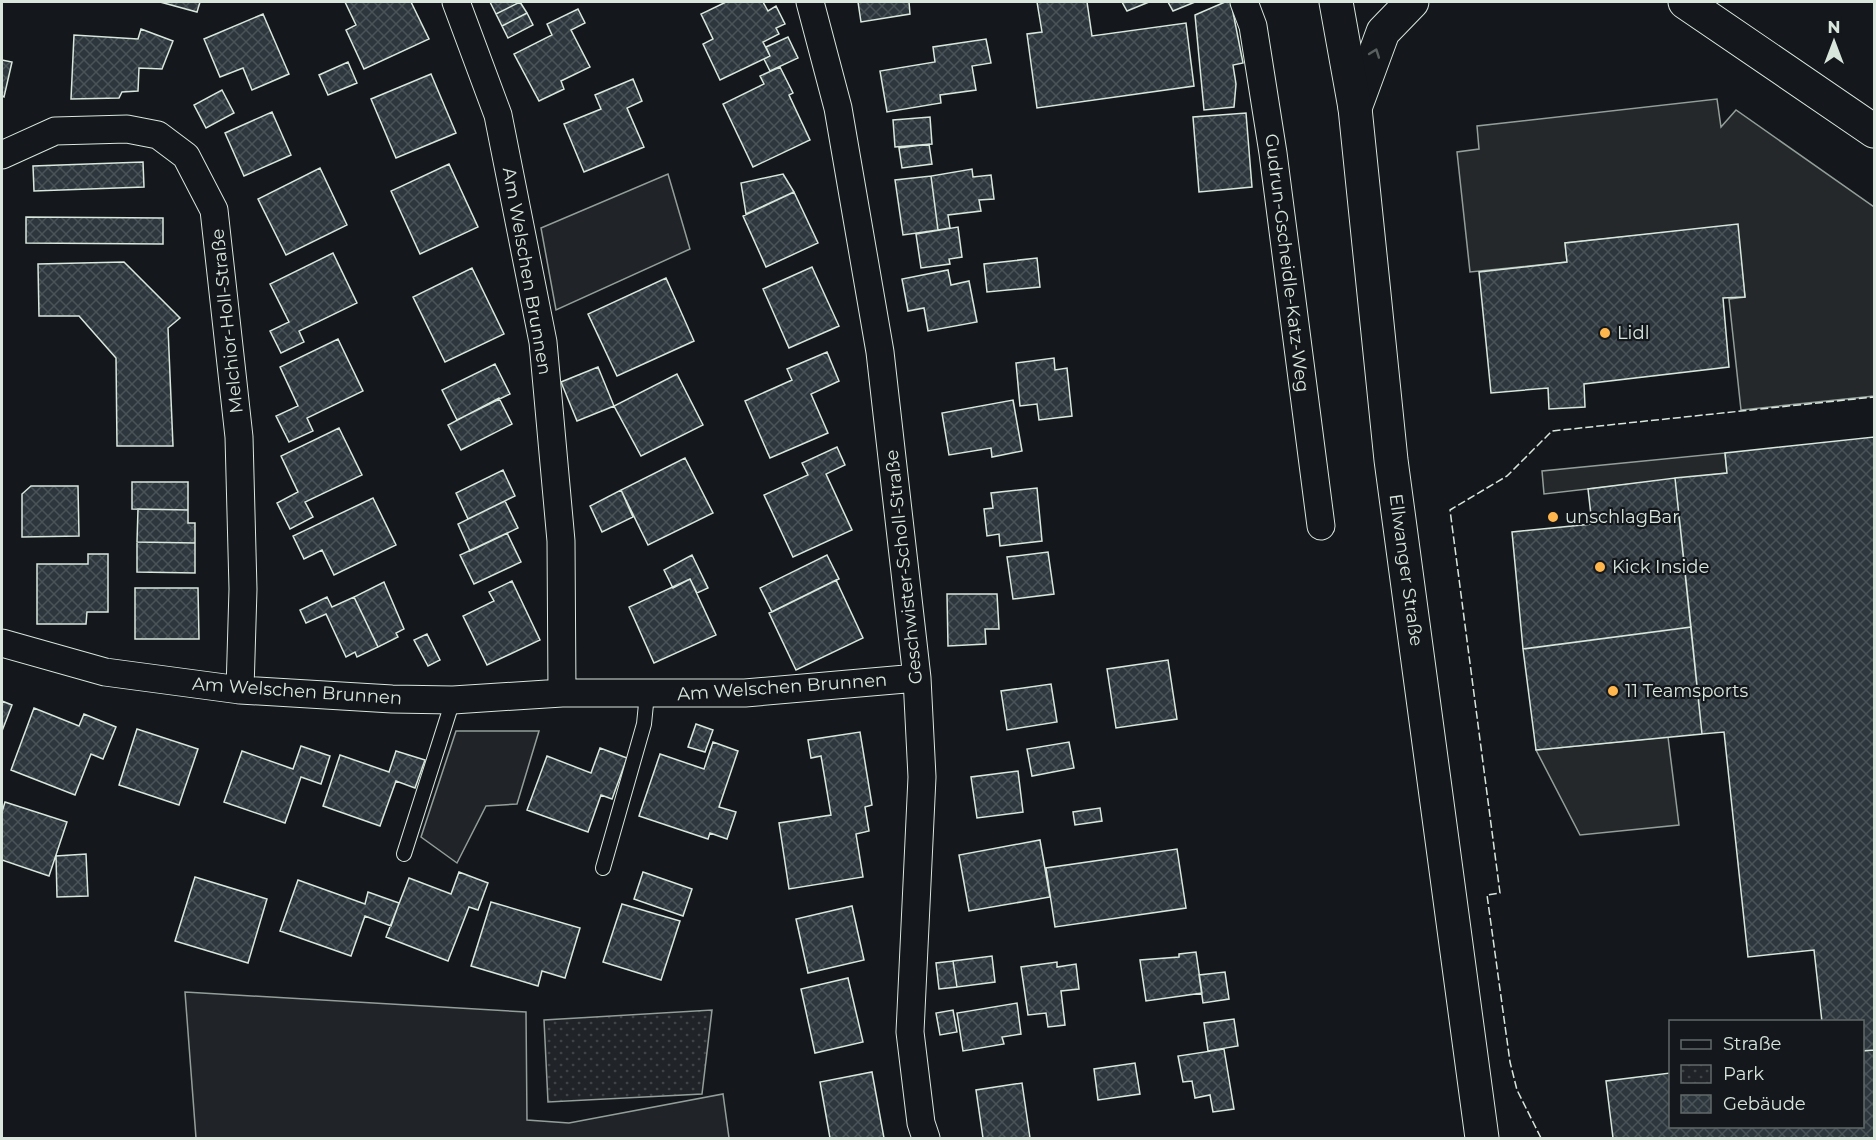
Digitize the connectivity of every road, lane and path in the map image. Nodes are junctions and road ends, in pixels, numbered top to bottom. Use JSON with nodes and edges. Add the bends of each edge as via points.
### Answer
{"nodes":[{"id":1,"x":456,"y":2,"type":"edge"},
{"id":2,"x":810,"y":2,"type":"edge"},
{"id":3,"x":1244,"y":2,"type":"edge"},
{"id":4,"x":1336,"y":2,"type":"edge"},
{"id":5,"x":1412,"y":2,"type":"edge"},
{"id":6,"x":1685,"y":2,"type":"edge"},
{"id":7,"x":1355,"y":108,"type":"junction"},
{"id":8,"x":1875,"y":131,"type":"edge"},
{"id":9,"x":2,"y":155,"type":"edge"},
{"id":10,"x":1321,"y":526,"type":"dead end"},
{"id":11,"x":2,"y":643,"type":"edge"},
{"id":12,"x":916,"y":678,"type":"junction"},
{"id":13,"x":240,"y":690,"type":"junction"},
{"id":14,"x":562,"y":693,"type":"junction"},
{"id":15,"x":647,"y":694,"type":"junction"},
{"id":16,"x":453,"y":700,"type":"junction"},
{"id":17,"x":404,"y":854,"type":"dead end"},
{"id":18,"x":603,"y":868,"type":"dead end"},
{"id":19,"x":926,"y":1138,"type":"edge"},
{"id":20,"x":1482,"y":1138,"type":"edge"}],
"edges":[{"from":1,"to":14,"type":"street","name":"Am Welschen Brunnen","via":[[498,115],[543,342],[561,541]]},
{"from":2,"to":12,"type":"street","name":"Geschwister-Scholl-Straße","via":[[838,108],[880,352]]},
{"from":3,"to":10,"type":"street","name":"Gudrun-Gscheidle-Katz-Weg","via":[[1253,26],[1271,141]]},
{"from":4,"to":7,"type":"main road","name":"Ellwanger Straße"},
{"from":7,"to":5,"type":"main road","one_way":true,"via":[[1383,32]]},
{"from":6,"to":8,"type":"main road"},
{"from":7,"to":20,"type":"main road","name":"Ellwanger Straße","via":[[1391,460]]},
{"from":9,"to":13,"type":"street","name":"Melchior-Holl-Straße","via":[[55,130],[127,129],[158,135],[186,156],[214,210],[239,437],[243,589]]},
{"from":11,"to":13,"type":"street","name":"Am Welschen Brunnen","via":[[105,672]]},
{"from":12,"to":15,"type":"street","name":"Am Welschen Brunnen","via":[[745,693]]},
{"from":12,"to":19,"type":"street","name":"Geschwister-Scholl-Straße","via":[[922,777],[910,1032]]},
{"from":13,"to":16,"type":"street","name":"Am Welschen Brunnen"},
{"from":14,"to":15,"type":"street","name":"Am Welschen Brunnen"},
{"from":14,"to":16,"type":"street","name":"Am Welschen Brunnen"},
{"from":15,"to":18,"type":"lane","via":[[644,724]]},
{"from":16,"to":17,"type":"lane"}]}
